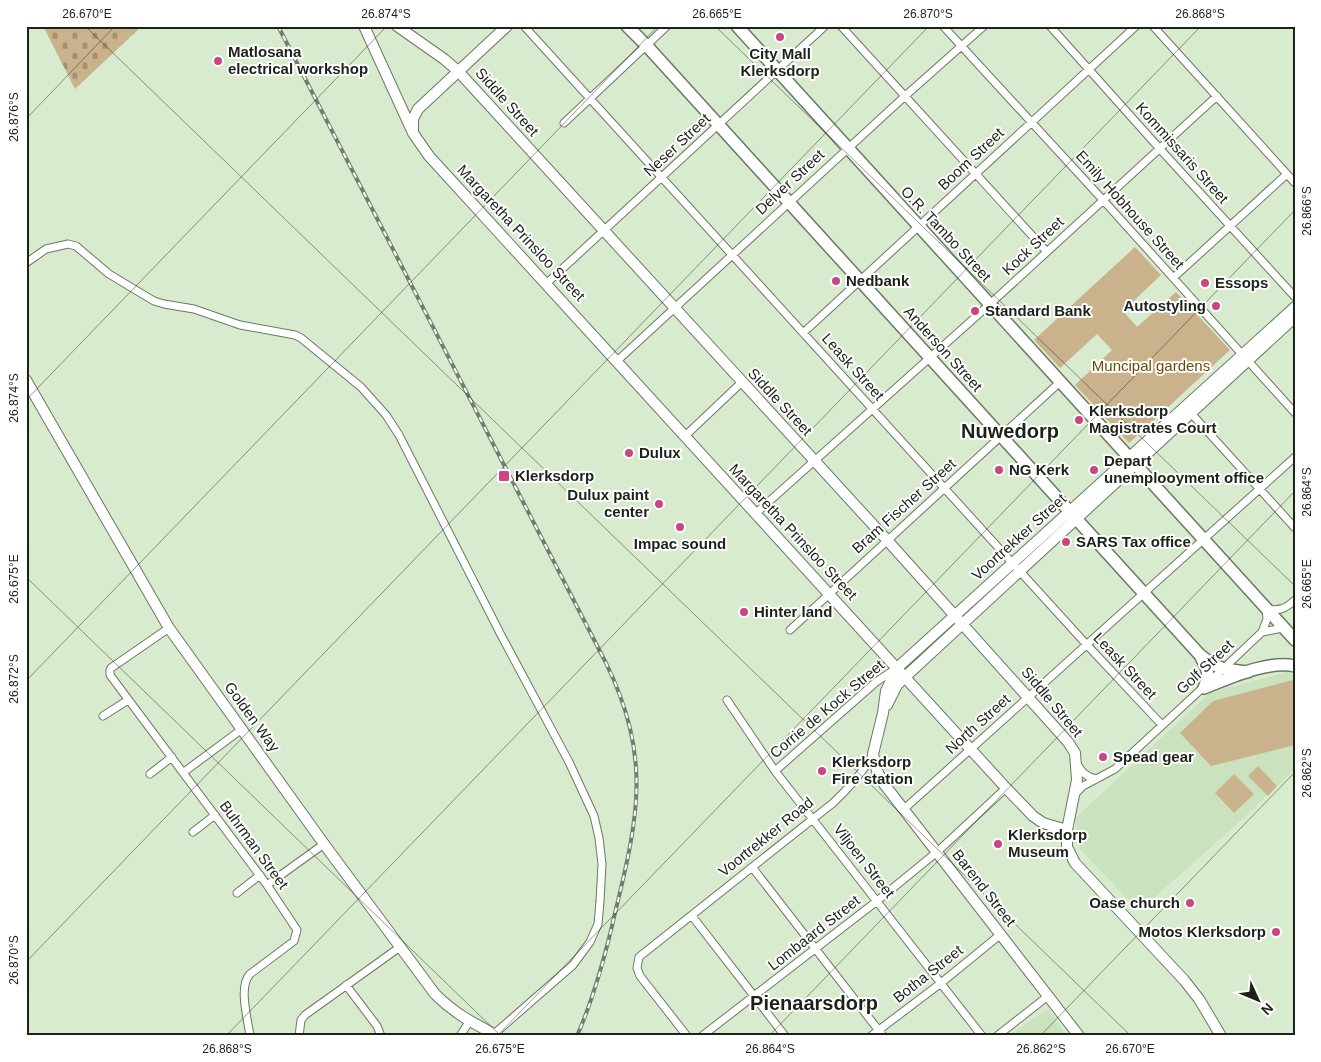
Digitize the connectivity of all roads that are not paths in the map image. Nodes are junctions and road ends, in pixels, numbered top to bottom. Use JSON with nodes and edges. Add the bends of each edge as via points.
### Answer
{"nodes":[{"id":1,"x":364,"y":26,"type":"edge"},
{"id":2,"x":397,"y":26,"type":"edge"},
{"id":3,"x":508,"y":26,"type":"edge"},
{"id":4,"x":524,"y":26,"type":"edge"},
{"id":5,"x":627,"y":26,"type":"edge"},
{"id":6,"x":667,"y":26,"type":"edge"},
{"id":7,"x":736,"y":26,"type":"edge"},
{"id":8,"x":825,"y":26,"type":"edge"},
{"id":9,"x":841,"y":26,"type":"edge"},
{"id":10,"x":943,"y":26,"type":"edge"},
{"id":11,"x":984,"y":26,"type":"edge"},
{"id":12,"x":1050,"y":26,"type":"edge"},
{"id":13,"x":1136,"y":26,"type":"edge"},
{"id":14,"x":1153,"y":26,"type":"edge"},
{"id":15,"x":647,"y":46,"type":"junction"},
{"id":16,"x":962,"y":47,"type":"junction"},
{"id":17,"x":1089,"y":69,"type":"junction"},
{"id":18,"x":458,"y":71,"type":"junction"},
{"id":19,"x":777,"y":71,"type":"junction"},
{"id":20,"x":1217,"y":96,"type":"junction"},
{"id":21,"x":904,"y":97,"type":"junction"},
{"id":22,"x":591,"y":98,"type":"junction"},
{"id":23,"x":1031,"y":122,"type":"junction"},
{"id":24,"x":564,"y":123,"type":"dead end"},
{"id":25,"x":718,"y":125,"type":"junction"},
{"id":26,"x":414,"y":133,"type":"junction"},
{"id":27,"x":847,"y":149,"type":"junction"},
{"id":28,"x":1160,"y":149,"type":"junction"},
{"id":29,"x":974,"y":174,"type":"junction"},
{"id":30,"x":1287,"y":174,"type":"junction"},
{"id":31,"x":662,"y":177,"type":"junction"},
{"id":32,"x":1295,"y":183,"type":"edge"},
{"id":33,"x":1103,"y":200,"type":"junction"},
{"id":34,"x":789,"y":203,"type":"junction"},
{"id":35,"x":918,"y":226,"type":"junction"},
{"id":36,"x":1230,"y":226,"type":"junction"},
{"id":37,"x":604,"y":231,"type":"junction"},
{"id":38,"x":1047,"y":252,"type":"junction"},
{"id":39,"x":732,"y":255,"type":"junction"},
{"id":40,"x":26,"y":263,"type":"edge"},
{"id":41,"x":1173,"y":278,"type":"junction"},
{"id":42,"x":860,"y":281,"type":"junction"},
{"id":43,"x":547,"y":284,"type":"junction"},
{"id":44,"x":1295,"y":297,"type":"edge"},
{"id":45,"x":990,"y":304,"type":"junction"},
{"id":46,"x":1295,"y":307,"type":"edge"},
{"id":47,"x":674,"y":308,"type":"junction"},
{"id":48,"x":1295,"y":317,"type":"edge"},
{"id":49,"x":803,"y":333,"type":"junction"},
{"id":50,"x":930,"y":357,"type":"junction"},
{"id":51,"x":1245,"y":358,"type":"junction"},
{"id":52,"x":617,"y":361,"type":"junction"},
{"id":53,"x":26,"y":380,"type":"edge"},
{"id":54,"x":742,"y":382,"type":"junction"},
{"id":55,"x":1060,"y":382,"type":"junction"},
{"id":56,"x":873,"y":410,"type":"junction"},
{"id":57,"x":1188,"y":410,"type":"junction"},
{"id":58,"x":1295,"y":413,"type":"edge"},
{"id":59,"x":684,"y":436,"type":"junction"},
{"id":60,"x":1001,"y":436,"type":"junction"},
{"id":61,"x":1295,"y":457,"type":"edge"},
{"id":62,"x":814,"y":461,"type":"junction"},
{"id":63,"x":1132,"y":462,"type":"junction"},
{"id":64,"x":945,"y":488,"type":"junction"},
{"id":65,"x":1260,"y":489,"type":"junction"},
{"id":66,"x":755,"y":514,"type":"junction"},
{"id":67,"x":1073,"y":515,"type":"junction"},
{"id":68,"x":1295,"y":528,"type":"edge"},
{"id":69,"x":887,"y":540,"type":"junction"},
{"id":70,"x":1203,"y":540,"type":"junction"},
{"id":71,"x":1016,"y":566,"type":"junction"},
{"id":72,"x":830,"y":593,"type":"junction"},
{"id":73,"x":1145,"y":594,"type":"junction"},
{"id":74,"x":1295,"y":600,"type":"edge"},
{"id":75,"x":1266,"y":609,"type":"junction"},
{"id":76,"x":959,"y":620,"type":"junction"},
{"id":77,"x":169,"y":628,"type":"junction"},
{"id":78,"x":1283,"y":628,"type":"junction"},
{"id":79,"x":790,"y":630,"type":"dead end"},
{"id":80,"x":1262,"y":632,"type":"junction"},
{"id":81,"x":1295,"y":640,"type":"edge"},
{"id":82,"x":1087,"y":645,"type":"junction"},
{"id":83,"x":1199,"y":654,"type":"junction"},
{"id":84,"x":1295,"y":666,"type":"edge"},
{"id":85,"x":897,"y":668,"type":"junction"},
{"id":86,"x":1223,"y":669,"type":"junction"},
{"id":87,"x":1248,"y":672,"type":"junction"},
{"id":88,"x":905,"y":677,"type":"junction"},
{"id":89,"x":1204,"y":688,"type":"junction"},
{"id":90,"x":1029,"y":697,"type":"junction"},
{"id":91,"x":128,"y":700,"type":"junction"},
{"id":92,"x":727,"y":700,"type":"dead end"},
{"id":93,"x":884,"y":713,"type":"junction"},
{"id":94,"x":103,"y":716,"type":"dead end"},
{"id":95,"x":1162,"y":725,"type":"junction"},
{"id":96,"x":242,"y":729,"type":"junction"},
{"id":97,"x":971,"y":750,"type":"junction"},
{"id":98,"x":873,"y":754,"type":"junction"},
{"id":99,"x":172,"y":757,"type":"junction"},
{"id":100,"x":1077,"y":764,"type":"junction"},
{"id":101,"x":775,"y":771,"type":"junction"},
{"id":102,"x":184,"y":772,"type":"junction"},
{"id":103,"x":150,"y":774,"type":"dead end"},
{"id":104,"x":1096,"y":779,"type":"junction"},
{"id":105,"x":1006,"y":788,"type":"junction"},
{"id":106,"x":1075,"y":794,"type":"junction"},
{"id":107,"x":903,"y":810,"type":"junction"},
{"id":108,"x":215,"y":815,"type":"junction"},
{"id":109,"x":814,"y":819,"type":"junction"},
{"id":110,"x":1067,"y":830,"type":"junction"},
{"id":111,"x":193,"y":832,"type":"dead end"},
{"id":112,"x":324,"y":844,"type":"junction"},
{"id":113,"x":937,"y":852,"type":"junction"},
{"id":114,"x":752,"y":867,"type":"junction"},
{"id":115,"x":260,"y":875,"type":"junction"},
{"id":116,"x":267,"y":886,"type":"junction"},
{"id":117,"x":237,"y":893,"type":"dead end"},
{"id":118,"x":878,"y":901,"type":"junction"},
{"id":119,"x":692,"y":916,"type":"junction"},
{"id":120,"x":1001,"y":934,"type":"junction"},
{"id":121,"x":400,"y":947,"type":"junction"},
{"id":122,"x":816,"y":949,"type":"junction"},
{"id":123,"x":941,"y":983,"type":"junction"},
{"id":124,"x":346,"y":985,"type":"junction"},
{"id":125,"x":754,"y":996,"type":"junction"},
{"id":126,"x":1048,"y":996,"type":"junction"},
{"id":127,"x":469,"y":1022,"type":"junction"},
{"id":128,"x":881,"y":1033,"type":"edge"},
{"id":129,"x":495,"y":1035,"type":"edge"},
{"id":130,"x":250,"y":1036,"type":"edge"},
{"id":131,"x":300,"y":1036,"type":"edge"},
{"id":132,"x":381,"y":1036,"type":"edge"},
{"id":133,"x":460,"y":1036,"type":"edge"},
{"id":134,"x":687,"y":1036,"type":"edge"},
{"id":135,"x":702,"y":1036,"type":"edge"},
{"id":136,"x":785,"y":1036,"type":"edge"},
{"id":137,"x":871,"y":1036,"type":"edge"},
{"id":138,"x":982,"y":1036,"type":"edge"},
{"id":139,"x":997,"y":1036,"type":"edge"},
{"id":140,"x":1079,"y":1036,"type":"edge"},
{"id":141,"x":1221,"y":1036,"type":"edge"}],
"edges":[{"from":1,"to":26,"type":"street","name":"Margaretha Prinsloo Street"},
{"from":2,"to":18,"type":"street","name":"Siddle Street"},
{"from":3,"to":18,"type":"street"},
{"from":4,"to":22,"type":"street","name":"Leask Street"},
{"from":5,"to":15,"type":"main road","name":"Anderson Street"},
{"from":6,"to":15,"type":"street"},
{"from":7,"to":19,"type":"main road","name":"O.R. Tambo Street"},
{"from":8,"to":19,"type":"street","name":"Neser Street"},
{"from":9,"to":21,"type":"street"},
{"from":10,"to":16,"type":"street","name":"Emily Hobhouse Street"},
{"from":11,"to":16,"type":"street","name":"Delver Street"},
{"from":12,"to":17,"type":"street","name":"Kommissaris Street"},
{"from":13,"to":17,"type":"street","name":"Boom Street"},
{"from":14,"to":20,"type":"street"},
{"from":15,"to":22,"type":"street"},
{"from":15,"to":25,"type":"main road","name":"Anderson Street"},
{"from":16,"to":21,"type":"street","name":"Delver Street"},
{"from":16,"to":23,"type":"street","name":"Emily Hobhouse Street"},
{"from":17,"to":23,"type":"street","name":"Boom Street"},
{"from":17,"to":28,"type":"street","name":"Kommissaris Street"},
{"from":18,"to":26,"type":"street","via":[[418,109],[413,120]]},
{"from":18,"to":37,"type":"street","name":"Siddle Street"},
{"from":19,"to":25,"type":"street","name":"Neser Street"},
{"from":19,"to":27,"type":"main road","name":"O.R. Tambo Street"},
{"from":20,"to":28,"type":"street","name":"Kock Street"},
{"from":20,"to":30,"type":"street"},
{"from":21,"to":27,"type":"street","name":"Delver Street"},
{"from":21,"to":29,"type":"street"},
{"from":22,"to":24,"type":"street"},
{"from":22,"to":31,"type":"street","name":"Leask Street"},
{"from":23,"to":29,"type":"street","name":"Boom Street"},
{"from":23,"to":33,"type":"street","name":"Emily Hobhouse Street"},
{"from":25,"to":31,"type":"street","name":"Neser Street"},
{"from":25,"to":34,"type":"main road","name":"Anderson Street"},
{"from":26,"to":43,"type":"street","name":"Margaretha Prinsloo Street","via":[[429,156]]},
{"from":27,"to":34,"type":"street","name":"Delver Street"},
{"from":27,"to":35,"type":"main road","name":"O.R. Tambo Street"},
{"from":28,"to":33,"type":"street","name":"Kock Street"},
{"from":28,"to":36,"type":"street","name":"Kommissaris Street"},
{"from":29,"to":35,"type":"street","name":"Boom Street"},
{"from":29,"to":38,"type":"street"},
{"from":30,"to":32,"type":"street"},
{"from":30,"to":36,"type":"street"},
{"from":31,"to":37,"type":"street","name":"Neser Street"},
{"from":31,"to":39,"type":"street","name":"Leask Street"},
{"from":33,"to":38,"type":"street","name":"Kock Street"},
{"from":33,"to":41,"type":"street","name":"Emily Hobhouse Street"},
{"from":34,"to":39,"type":"street","name":"Delver Street"},
{"from":34,"to":42,"type":"main road","name":"Anderson Street"},
{"from":35,"to":42,"type":"street","name":"Boom Street"},
{"from":35,"to":45,"type":"main road","name":"O.R. Tambo Street"},
{"from":36,"to":41,"type":"street"},
{"from":36,"to":44,"type":"street","name":"Kommissaris Street"},
{"from":37,"to":43,"type":"street","name":"Neser Street"},
{"from":37,"to":47,"type":"street","name":"Siddle Street"},
{"from":38,"to":45,"type":"street","name":"Kock Street"},
{"from":39,"to":47,"type":"street","name":"Delver Street"},
{"from":39,"to":49,"type":"street","name":"Leask Street"},
{"from":40,"to":129,"type":"street","via":[[55,246],[76,246],[109,274],[154,301],[194,309],[240,325],[296,335],[361,387],[399,435],[569,762],[594,816],[599,838],[602,864],[600,902],[598,924],[590,942],[573,965]]},
{"from":41,"to":51,"type":"street","name":"Emily Hobhouse Street"},
{"from":42,"to":49,"type":"street","name":"Boom Street"},
{"from":42,"to":50,"type":"main road","name":"Anderson Street"},
{"from":43,"to":52,"type":"street","name":"Margaretha Prinsloo Street"},
{"from":45,"to":50,"type":"street","name":"Kock Street"},
{"from":45,"to":55,"type":"main road","name":"O.R. Tambo Street"},
{"from":46,"to":51,"type":"street","name":"Voortrekker Street"},
{"from":47,"to":52,"type":"street","name":"Delver Street"},
{"from":47,"to":54,"type":"street","name":"Siddle Street"},
{"from":48,"to":51,"type":"street","name":"Voortrekker Street"},
{"from":49,"to":56,"type":"street","name":"Leask Street"},
{"from":50,"to":56,"type":"street","name":"Kock Street"},
{"from":50,"to":60,"type":"main road","name":"Anderson Street"},
{"from":51,"to":57,"type":"street","name":"Voortrekker Street"},
{"from":51,"to":58,"type":"street","name":"Emily Hobhouse Street"},
{"from":52,"to":59,"type":"street","name":"Margaretha Prinsloo Street"},
{"from":53,"to":77,"type":"street","name":"Golden Way"},
{"from":54,"to":59,"type":"street"},
{"from":54,"to":62,"type":"street","name":"Siddle Street"},
{"from":55,"to":60,"type":"street","name":"Bram Fischer Street"},
{"from":55,"to":63,"type":"main road","name":"O.R. Tambo Street"},
{"from":56,"to":62,"type":"street","name":"Kock Street"},
{"from":56,"to":64,"type":"street","name":"Leask Street"},
{"from":57,"to":63,"type":"street","name":"Voortrekker Street"},
{"from":57,"to":65,"type":"street"},
{"from":59,"to":66,"type":"street","name":"Margaretha Prinsloo Street"},
{"from":60,"to":64,"type":"street","name":"Bram Fischer Street"},
{"from":60,"to":67,"type":"main road","name":"Anderson Street"},
{"from":61,"to":65,"type":"street","name":"North Street"},
{"from":62,"to":66,"type":"street","name":"Kock Street"},
{"from":62,"to":69,"type":"street","name":"Siddle Street"},
{"from":63,"to":67,"type":"street","name":"Voortrekker Street"},
{"from":63,"to":70,"type":"main road","name":"O.R. Tambo Street"},
{"from":64,"to":69,"type":"street","name":"Bram Fischer Street"},
{"from":64,"to":71,"type":"street","name":"Leask Street"},
{"from":65,"to":68,"type":"street"},
{"from":65,"to":70,"type":"street","name":"North Street"},
{"from":66,"to":72,"type":"street","name":"Margaretha Prinsloo Street"},
{"from":67,"to":71,"type":"street","name":"Voortrekker Street"},
{"from":67,"to":73,"type":"main road","name":"Anderson Street"},
{"from":69,"to":72,"type":"street","name":"Bram Fischer Street"},
{"from":69,"to":76,"type":"street","name":"Siddle Street"},
{"from":70,"to":73,"type":"street","name":"North Street"},
{"from":70,"to":75,"type":"main road","name":"O.R. Tambo Street"},
{"from":71,"to":76,"type":"street","name":"Voortrekker Street"},
{"from":71,"to":82,"type":"street","name":"Leask Street"},
{"from":72,"to":79,"type":"street","name":"Bram Fischer Street"},
{"from":72,"to":85,"type":"street","name":"Margaretha Prinsloo Street"},
{"from":73,"to":82,"type":"street","name":"North Street"},
{"from":73,"to":83,"type":"main road","name":"Anderson Street"},
{"from":74,"to":75,"type":"street","via":[[1283,610]]},
{"from":75,"to":78,"type":"main road","name":"O.R. Tambo Street"},
{"from":75,"to":80,"type":"street","via":[[1267,619]]},
{"from":76,"to":85,"type":"street","name":"Voortrekker Street"},
{"from":76,"to":88,"type":"street","name":"Voortrekker Street"},
{"from":76,"to":90,"type":"street","name":"Siddle Street"},
{"from":77,"to":91,"type":"street","name":"Buhrman Street","via":[[112,668],[110,672]]},
{"from":77,"to":96,"type":"street","name":"Golden Way"},
{"from":78,"to":80,"type":"street"},
{"from":78,"to":81,"type":"main road","name":"O.R. Tambo Street"},
{"from":80,"to":86,"type":"street","name":"Golf Street"},
{"from":82,"to":90,"type":"street","name":"North Street"},
{"from":82,"to":95,"type":"street","name":"Leask Street"},
{"from":83,"to":86,"type":"main road","name":"Anderson Street"},
{"from":83,"to":89,"type":"main road","via":[[1208,670]]},
{"from":84,"to":87,"type":"main road","via":[[1284,664]]},
{"from":85,"to":88,"type":"street","name":"Margaretha Prinsloo Street"},
{"from":85,"to":93,"type":"street","name":"Voortrekker Road","via":[[886,691]]},
{"from":85,"to":101,"type":"street","name":"Corrie de Kock Street","via":[[876,682]]},
{"from":86,"to":87,"type":"main road","name":"Anderson Street"},
{"from":86,"to":89,"type":"street","name":"Golf Street"},
{"from":87,"to":89,"type":"main road"},
{"from":88,"to":93,"type":"street","name":"Voortrekker Road","via":[[897,685]]},
{"from":88,"to":97,"type":"street","name":"Margaretha Prinsloo Street"},
{"from":89,"to":95,"type":"street","name":"Golf Street"},
{"from":90,"to":97,"type":"street","name":"North Street"},
{"from":90,"to":100,"type":"street","name":"Siddle Street","via":[[1068,742]]},
{"from":91,"to":94,"type":"street"},
{"from":91,"to":99,"type":"street","name":"Buhrman Street"},
{"from":92,"to":101,"type":"street","name":"Viljoen Street"},
{"from":93,"to":98,"type":"street","name":"Voortrekker Road"},
{"from":95,"to":104,"type":"street","name":"Golf Street","via":[[1115,769]]},
{"from":96,"to":102,"type":"street"},
{"from":96,"to":112,"type":"street","name":"Golden Way"},
{"from":97,"to":105,"type":"street","name":"Margaretha Prinsloo Street"},
{"from":97,"to":107,"type":"street","name":"North Street"},
{"from":98,"to":107,"type":"street","name":"Barend Street","via":[[877,771]]},
{"from":98,"to":109,"type":"street","name":"Voortrekker Road","via":[[850,788]]},
{"from":99,"to":102,"type":"street","name":"Buhrman Street"},
{"from":99,"to":103,"type":"street"},
{"from":100,"to":104,"type":"street","via":[[1082,773]]},
{"from":100,"to":106,"type":"street","name":"Siddle Street"},
{"from":101,"to":109,"type":"street","name":"Viljoen Street"},
{"from":102,"to":108,"type":"street","name":"Buhrman Street"},
{"from":104,"to":106,"type":"street","name":"Golf Street"},
{"from":105,"to":110,"type":"street","name":"Margaretha Prinsloo Street","via":[[1043,823]]},
{"from":105,"to":113,"type":"street","name":"Lombaard Street"},
{"from":106,"to":110,"type":"street","name":"Siddle Street"},
{"from":107,"to":113,"type":"street","name":"Barend Street"},
{"from":108,"to":111,"type":"street"},
{"from":108,"to":115,"type":"street","name":"Buhrman Street"},
{"from":109,"to":114,"type":"street","name":"Voortrekker Road"},
{"from":109,"to":118,"type":"street","name":"Viljoen Street"},
{"from":110,"to":141,"type":"street","via":[[1067,846],[1076,863],[1184,980]]},
{"from":112,"to":116,"type":"street"},
{"from":112,"to":121,"type":"street","name":"Golden Way"},
{"from":113,"to":118,"type":"street","name":"Lombaard Street"},
{"from":113,"to":120,"type":"street","name":"Barend Street"},
{"from":114,"to":119,"type":"street","name":"Voortrekker Road"},
{"from":114,"to":122,"type":"street"},
{"from":115,"to":116,"type":"street","name":"Buhrman Street"},
{"from":115,"to":117,"type":"street"},
{"from":116,"to":130,"type":"street","name":"Buhrman Street","via":[[298,934],[294,941],[245,981]]},
{"from":118,"to":122,"type":"street","name":"Lombaard Street"},
{"from":118,"to":123,"type":"street","name":"Viljoen Street"},
{"from":119,"to":125,"type":"street"},
{"from":119,"to":134,"type":"street","name":"Voortrekker Road","via":[[644,952],[638,962],[638,973]]},
{"from":120,"to":123,"type":"street","name":"Botha Street"},
{"from":120,"to":126,"type":"street","name":"Barend Street"},
{"from":121,"to":124,"type":"street"},
{"from":121,"to":127,"type":"street","name":"Golden Way","via":[[436,994]]},
{"from":122,"to":125,"type":"street","name":"Lombaard Street"},
{"from":122,"to":128,"type":"street"},
{"from":123,"to":128,"type":"street","name":"Botha Street"},
{"from":123,"to":138,"type":"street","name":"Viljoen Street"},
{"from":124,"to":131,"type":"street","via":[[303,1017]]},
{"from":124,"to":132,"type":"street"},
{"from":125,"to":135,"type":"street","name":"Lombaard Street"},
{"from":125,"to":136,"type":"street"},
{"from":126,"to":139,"type":"street"},
{"from":126,"to":140,"type":"street","name":"Barend Street"},
{"from":127,"to":129,"type":"street","name":"Golden Way"},
{"from":127,"to":133,"type":"street"},
{"from":128,"to":137,"type":"street","name":"Botha Street"}]}
